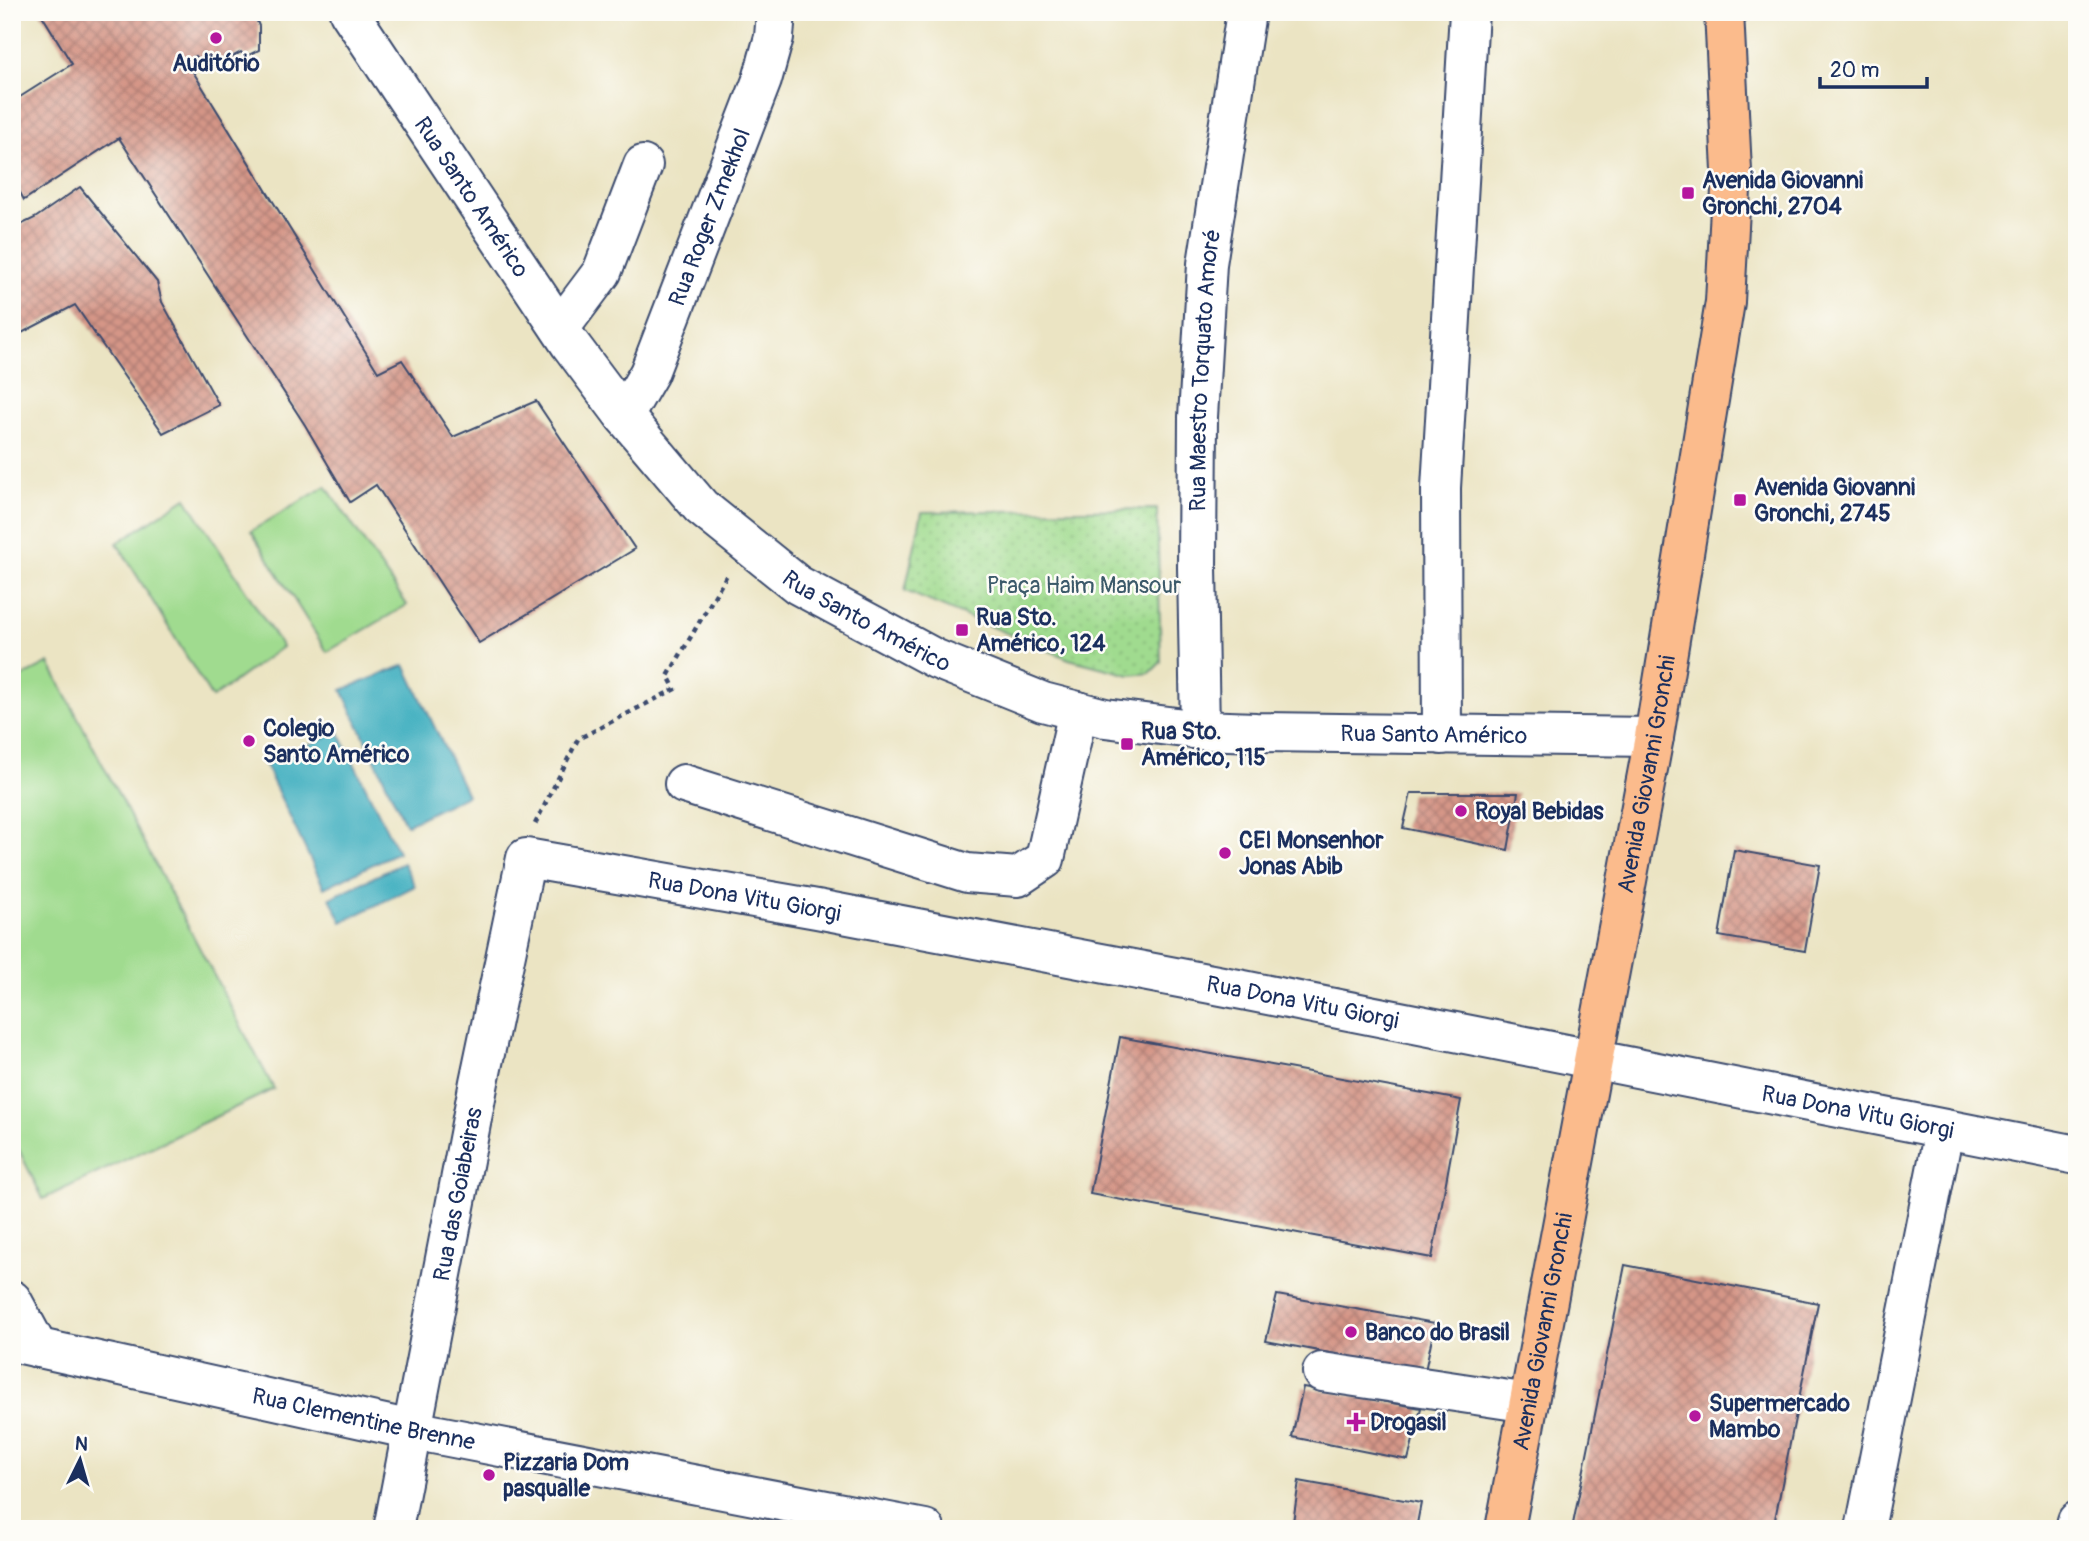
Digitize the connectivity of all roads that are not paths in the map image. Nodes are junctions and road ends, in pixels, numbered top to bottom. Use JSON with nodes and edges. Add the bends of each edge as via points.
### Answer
{"nodes":[{"id":1,"x":349,"y":12,"type":"edge"},
{"id":2,"x":776,"y":12,"type":"edge"},
{"id":3,"x":1246,"y":12,"type":"edge"},
{"id":4,"x":1469,"y":12,"type":"edge"},
{"id":5,"x":1724,"y":12,"type":"edge"},
{"id":6,"x":643,"y":165,"type":"dead end"},
{"id":7,"x":560,"y":328,"type":"junction"},
{"id":8,"x":624,"y":416,"type":"junction"},
{"id":9,"x":1078,"y":711,"type":"junction"},
{"id":10,"x":1200,"y":730,"type":"junction"},
{"id":11,"x":1442,"y":735,"type":"junction"},
{"id":12,"x":1654,"y":737,"type":"junction"},
{"id":13,"x":684,"y":784,"type":"dead end"},
{"id":14,"x":526,"y":858,"type":"joint"},
{"id":15,"x":1595,"y":1059,"type":"junction"},
{"id":16,"x":1944,"y":1130,"type":"junction"},
{"id":17,"x":2077,"y":1155,"type":"edge"},
{"id":18,"x":12,"y":1300,"type":"edge"},
{"id":19,"x":25,"y":1345,"type":"edge"},
{"id":20,"x":1322,"y":1372,"type":"dead end"},
{"id":21,"x":1530,"y":1403,"type":"junction"},
{"id":22,"x":412,"y":1430,"type":"junction"},
{"id":23,"x":2077,"y":1521,"type":"edge"},
{"id":24,"x":393,"y":1529,"type":"edge"},
{"id":25,"x":925,"y":1529,"type":"edge"},
{"id":26,"x":1506,"y":1529,"type":"edge"},
{"id":27,"x":1865,"y":1529,"type":"edge"},
{"id":28,"x":2075,"y":1529,"type":"edge"}],
"edges":[{"from":1,"to":7,"type":"street","name":"Rua Santo Américo"},
{"from":2,"to":8,"type":"street","name":"Rua Roger Zmekhol","via":[[762,80],[649,373]]},
{"from":3,"to":10,"type":"street","name":"Rua Maestro Torquato Amoré","via":[[1207,264],[1198,417]]},
{"from":4,"to":11,"type":"street","via":[[1441,488]]},
{"from":5,"to":12,"type":"main road","name":"Avenida Giovanni Gronchi","via":[[1732,171],[1725,302]]},
{"from":6,"to":7,"type":"street","via":[[602,272]]},
{"from":7,"to":8,"type":"street","name":"Rua Santo Américo"},
{"from":8,"to":9,"type":"street","name":"Rua Santo Américo","via":[[701,507],[798,585],[936,659],[1043,702]]},
{"from":9,"to":10,"type":"street","name":"Rua Santo Américo"},
{"from":9,"to":13,"type":"street","via":[[1045,859],[1018,877],[967,873]]},
{"from":10,"to":11,"type":"street","name":"Rua Santo Américo"},
{"from":11,"to":12,"type":"street","name":"Rua Santo Américo"},
{"from":12,"to":15,"type":"main road","name":"Avenida Giovanni Gronchi"},
{"from":14,"to":15,"type":"street","name":"Rua Dona Vitu Giorgi"},
{"from":14,"to":22,"type":"street","name":"Rua das Goiabeiras"},
{"from":15,"to":16,"type":"street","name":"Rua Dona Vitu Giorgi"},
{"from":15,"to":21,"type":"main road","name":"Avenida Giovanni Gronchi"},
{"from":16,"to":17,"type":"street","name":"Rua Dona Vitu Giorgi"},
{"from":16,"to":27,"type":"street"},
{"from":18,"to":19,"type":"street"},
{"from":19,"to":22,"type":"street","name":"Rua Clementine Brenne"},
{"from":20,"to":21,"type":"street"},
{"from":21,"to":26,"type":"main road","name":"Avenida Giovanni Gronchi"},
{"from":22,"to":24,"type":"street","name":"Rua das Goiabeiras"},
{"from":22,"to":25,"type":"street","name":"Rua Clementine Brenne"},
{"from":23,"to":28,"type":"street"}]}
